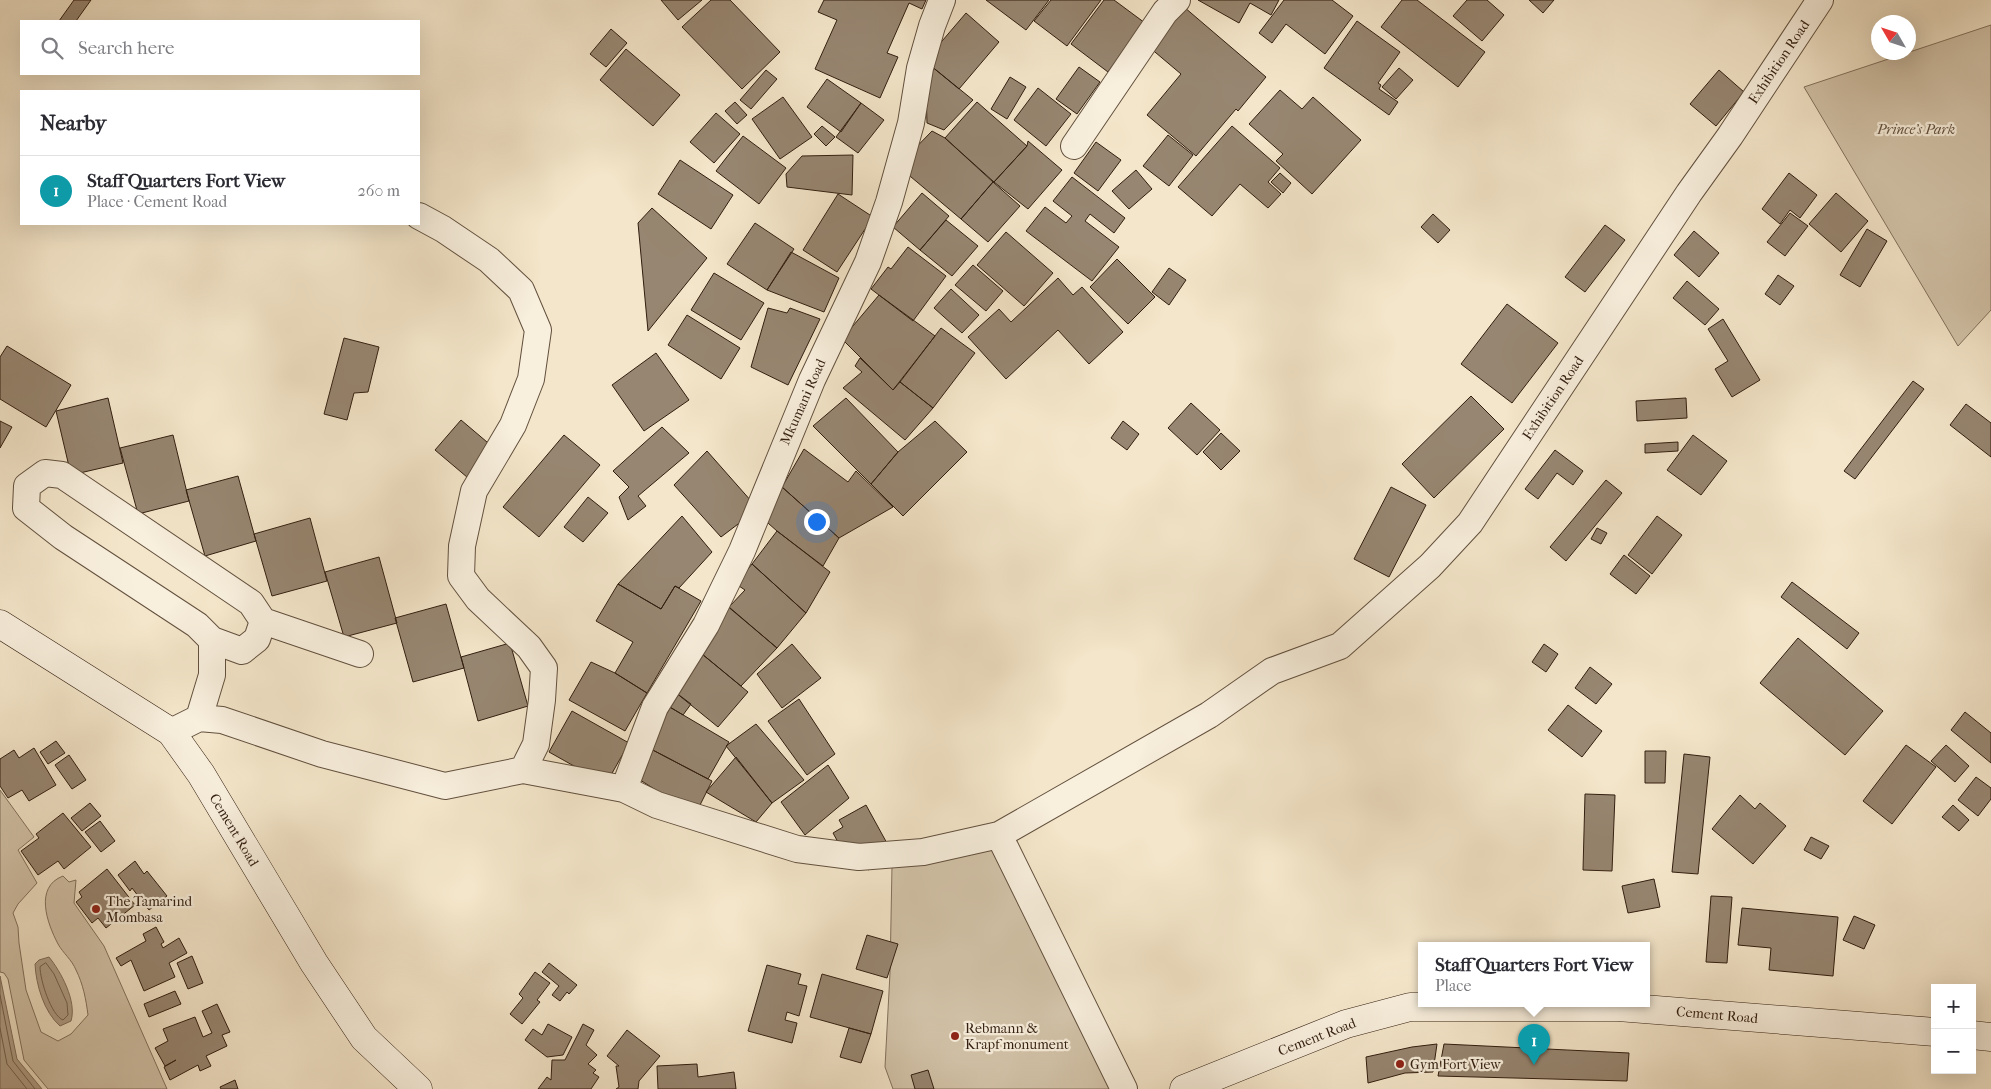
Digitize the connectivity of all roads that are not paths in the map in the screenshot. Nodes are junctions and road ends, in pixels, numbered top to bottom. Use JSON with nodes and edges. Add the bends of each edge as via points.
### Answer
{"nodes":[{"id":1,"x":942,"y":0,"type":"edge"},
{"id":2,"x":1820,"y":0,"type":"edge"},
{"id":3,"x":1163,"y":4,"type":"edge"},
{"id":4,"x":1074,"y":146,"type":"dead end"},
{"id":5,"x":420,"y":217,"type":"edge"},
{"id":6,"x":263,"y":620,"type":"junction"},
{"id":7,"x":0,"y":624,"type":"edge"},
{"id":8,"x":212,"y":640,"type":"junction"},
{"id":9,"x":360,"y":654,"type":"dead end"},
{"id":10,"x":199,"y":718,"type":"junction"},
{"id":11,"x":171,"y":732,"type":"junction"},
{"id":12,"x":524,"y":770,"type":"junction"},
{"id":13,"x":624,"y":789,"type":"junction"},
{"id":14,"x":999,"y":835,"type":"junction"},
{"id":15,"x":1931,"y":1032,"type":"edge"},
{"id":16,"x":1976,"y":1035,"type":"edge"},
{"id":17,"x":1991,"y":1037,"type":"edge"},
{"id":18,"x":418,"y":1089,"type":"edge"},
{"id":19,"x":1124,"y":1089,"type":"edge"},
{"id":20,"x":1184,"y":1089,"type":"edge"}],
"edges":[{"from":1,"to":13,"type":"street","name":"Mkumani Road","via":[[920,68],[911,123],[889,202],[868,262],[812,380],[742,551],[706,625],[655,708]]},
{"from":2,"to":14,"type":"street","name":"Exhibition Road","via":[[1470,523],[1430,566],[1340,646],[1272,672],[1209,715]]},
{"from":3,"to":4,"type":"street"},
{"from":5,"to":12,"type":"street","via":[[489,260],[521,290],[538,330],[531,379],[513,425],[474,491],[462,546],[461,576],[478,599],[529,647],[544,668],[536,744]]},
{"from":6,"to":8,"type":"street","via":[[257,639],[242,651]]},
{"from":6,"to":8,"type":"street","via":[[251,603],[62,475],[45,473],[27,486],[26,508],[63,537],[197,625]]},
{"from":6,"to":9,"type":"street"},
{"from":7,"to":11,"type":"main road","name":"Cement Road"},
{"from":8,"to":10,"type":"street","via":[[212,675]]},
{"from":10,"to":11,"type":"street"},
{"from":10,"to":12,"type":"street","via":[[222,720],[322,754],[445,786]]},
{"from":11,"to":18,"type":"main road","name":"Cement Road","via":[[201,774],[314,963],[364,1038]]},
{"from":12,"to":13,"type":"street","name":"Exhibition Road"},
{"from":13,"to":14,"type":"street","name":"Exhibition Road","via":[[657,805],[797,850],[859,857],[923,852]]},
{"from":14,"to":19,"type":"street"},
{"from":15,"to":20,"type":"main road","name":"Cement Road","via":[[1618,1007],[1410,1007],[1346,1024]]},
{"from":16,"to":17,"type":"main road"}]}
